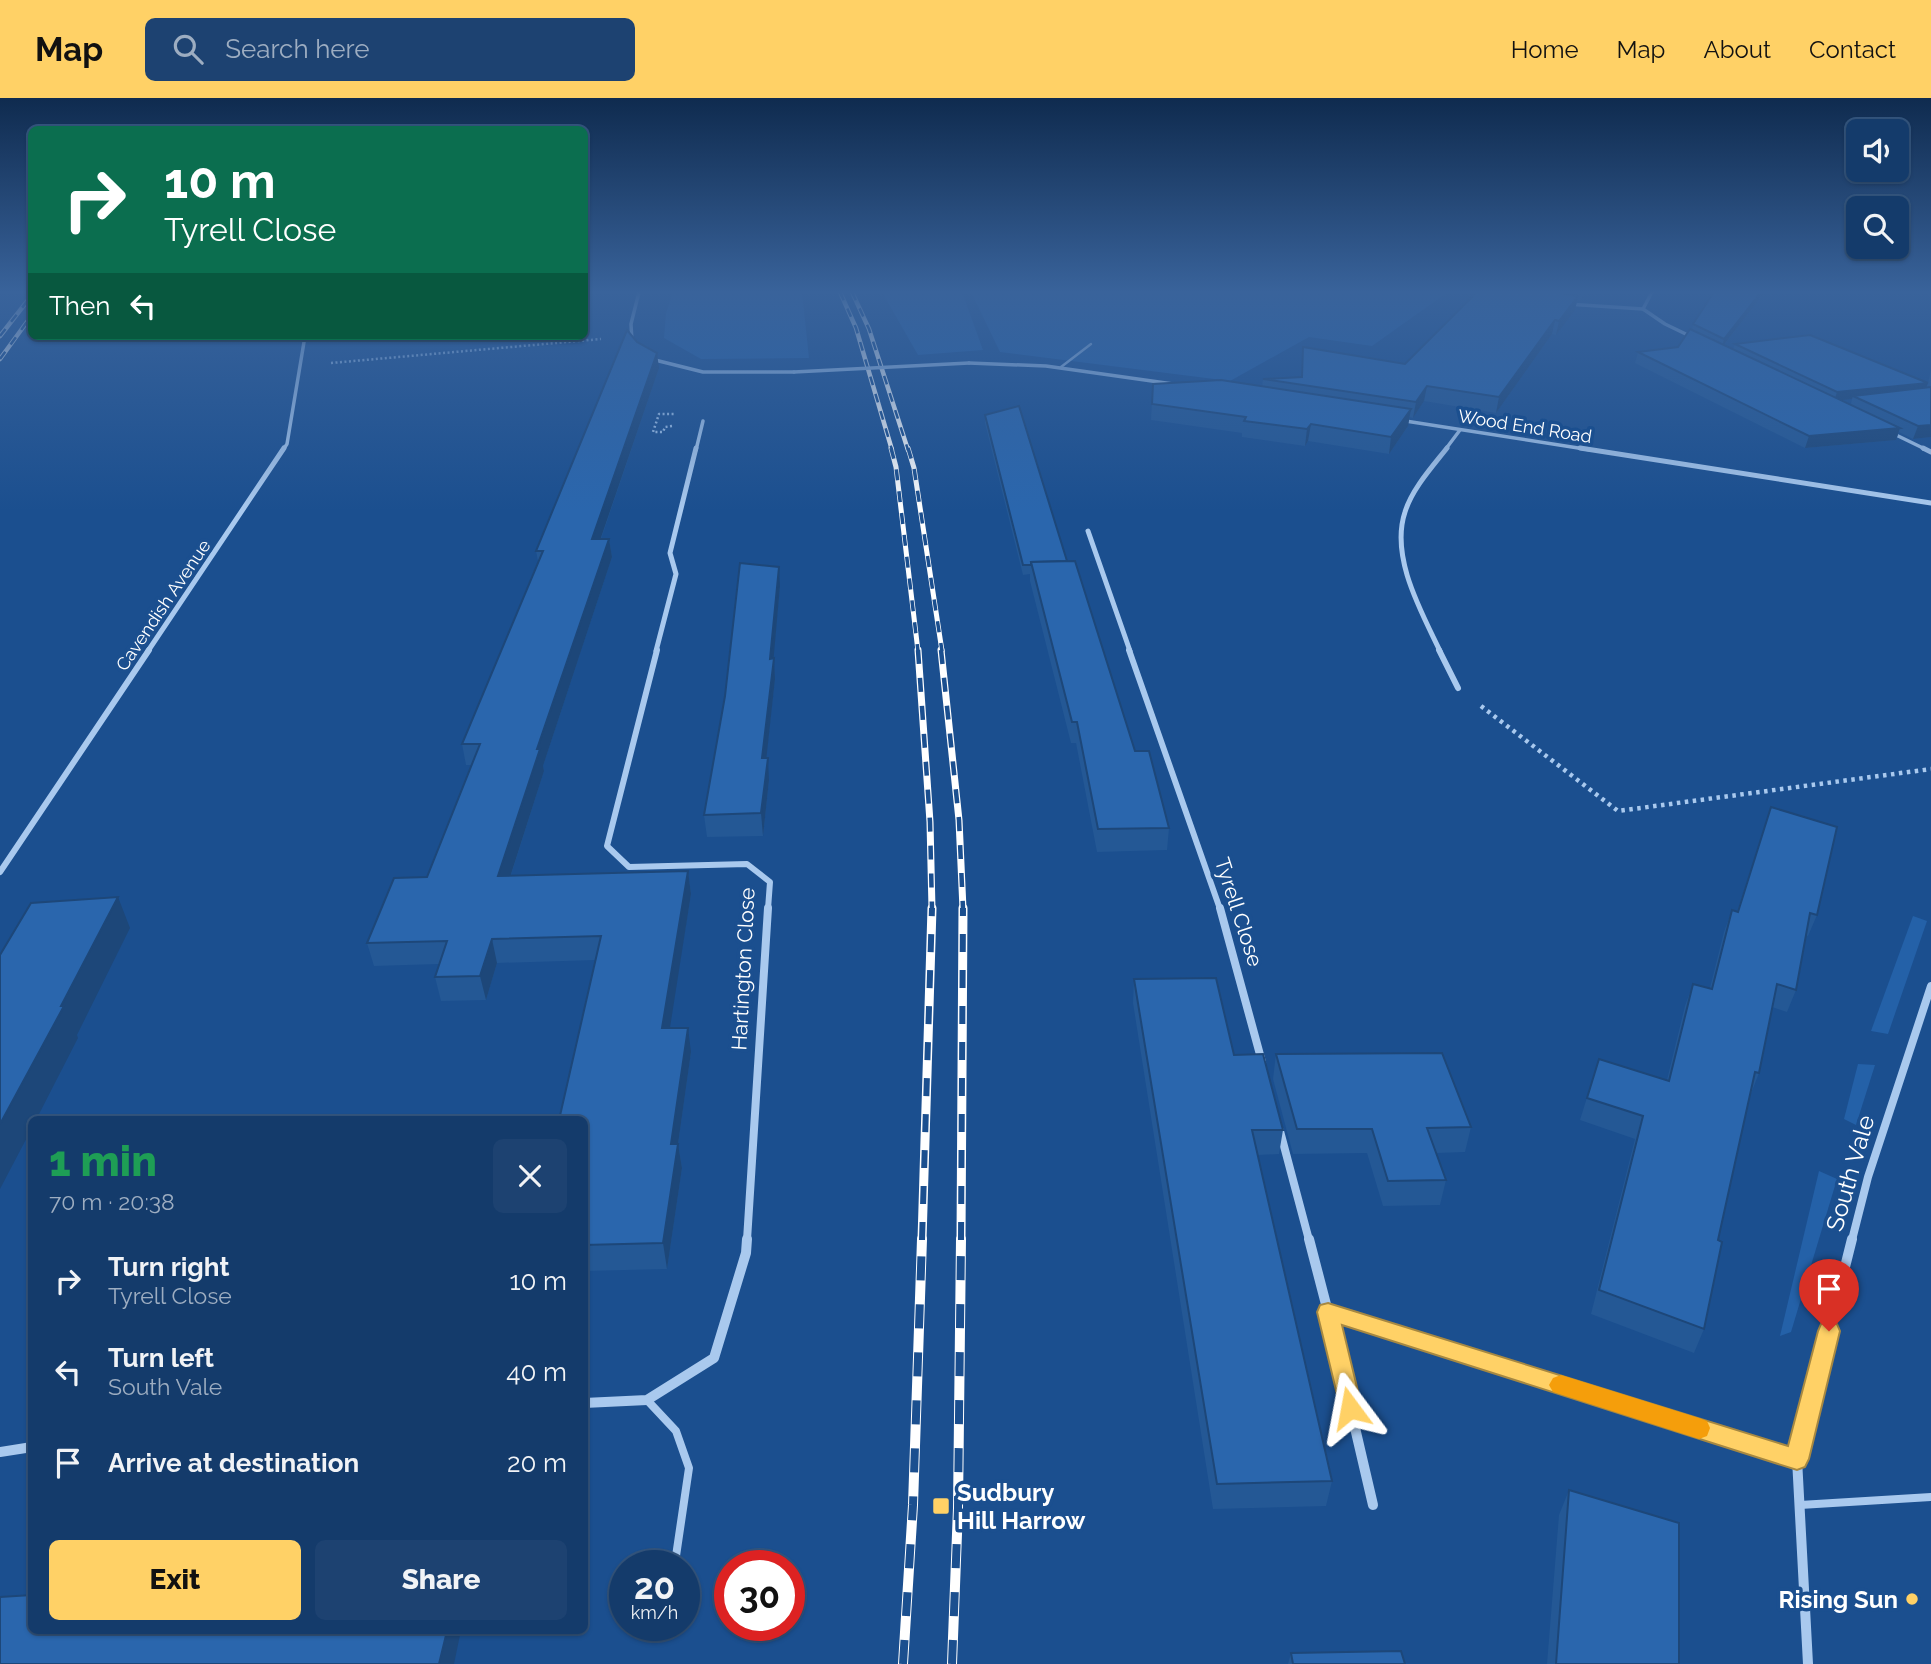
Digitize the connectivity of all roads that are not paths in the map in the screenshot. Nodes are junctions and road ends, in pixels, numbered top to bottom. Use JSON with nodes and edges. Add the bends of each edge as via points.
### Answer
{"nodes":[{"id":1,"x":302,"y":365,"type":"edge"},
{"id":2,"x":666,"y":365,"type":"edge"},
{"id":3,"x":929,"y":365,"type":"edge"},
{"id":4,"x":1044,"y":365,"type":"edge"},
{"id":5,"x":1064,"y":365,"type":"edge"},
{"id":6,"x":1061,"y":367,"type":"junction"},
{"id":7,"x":1175,"y":384,"type":"edge"},
{"id":8,"x":1392,"y":419,"type":"edge"},
{"id":9,"x":703,"y":421,"type":"dead end"},
{"id":10,"x":1882,"y":429,"type":"edge"},
{"id":11,"x":1460,"y":430,"type":"junction"},
{"id":12,"x":1931,"y":452,"type":"edge"},
{"id":13,"x":1931,"y":503,"type":"edge"},
{"id":14,"x":1088,"y":531,"type":"dead end"},
{"id":15,"x":1458,"y":688,"type":"road end"},
{"id":16,"x":0,"y":872,"type":"edge"},
{"id":17,"x":1931,"y":986,"type":"edge"},
{"id":18,"x":1264,"y":1069,"type":"edge"},
{"id":19,"x":1278,"y":1123,"type":"edge"},
{"id":20,"x":1328,"y":1312,"type":"junction"},
{"id":21,"x":647,"y":1400,"type":"junction"},
{"id":22,"x":588,"y":1403,"type":"edge"},
{"id":23,"x":28,"y":1448,"type":"edge"},
{"id":24,"x":0,"y":1452,"type":"edge"},
{"id":25,"x":1797,"y":1459,"type":"junction"},
{"id":26,"x":1931,"y":1497,"type":"edge"},
{"id":27,"x":1373,"y":1504,"type":"dead end"},
{"id":28,"x":1800,"y":1505,"type":"junction"},
{"id":29,"x":677,"y":1550,"type":"edge"},
{"id":30,"x":1808,"y":1664,"type":"edge"}],
"edges":[{"from":1,"to":16,"type":"street","name":"Cavendish Avenue","via":[[287,444]]},
{"from":2,"to":3,"type":"street","bridge":true,"via":[[702,373]]},
{"from":4,"to":6,"type":"street","bridge":true},
{"from":5,"to":6,"type":"lane"},
{"from":6,"to":7,"type":"street"},
{"from":8,"to":11,"type":"street","name":"Wood End Road"},
{"from":9,"to":21,"type":"street","name":"Hartington Close","via":[[670,553],[676,574],[607,846],[629,867],[747,864],[770,882],[746,1253],[714,1358]]},
{"from":10,"to":12,"type":"street"},
{"from":11,"to":13,"type":"street","name":"Wood End Road"},
{"from":11,"to":15,"type":"street","via":[[1404,512],[1400,545],[1408,578]]},
{"from":14,"to":18,"type":"street","name":"Tyrell Close","via":[[1229,934]]},
{"from":17,"to":25,"type":"street","name":"South Vale","via":[[1868,1177]]},
{"from":19,"to":20,"type":"street"},
{"from":20,"to":25,"type":"street"},
{"from":20,"to":27,"type":"street"},
{"from":21,"to":22,"type":"street","name":"Hartington Close"},
{"from":21,"to":29,"type":"lane","via":[[676,1431],[689,1468]]},
{"from":23,"to":24,"type":"street"},
{"from":25,"to":28,"type":"street","name":"South Vale"},
{"from":26,"to":28,"type":"lane"},
{"from":28,"to":30,"type":"street","name":"South Vale"}]}
